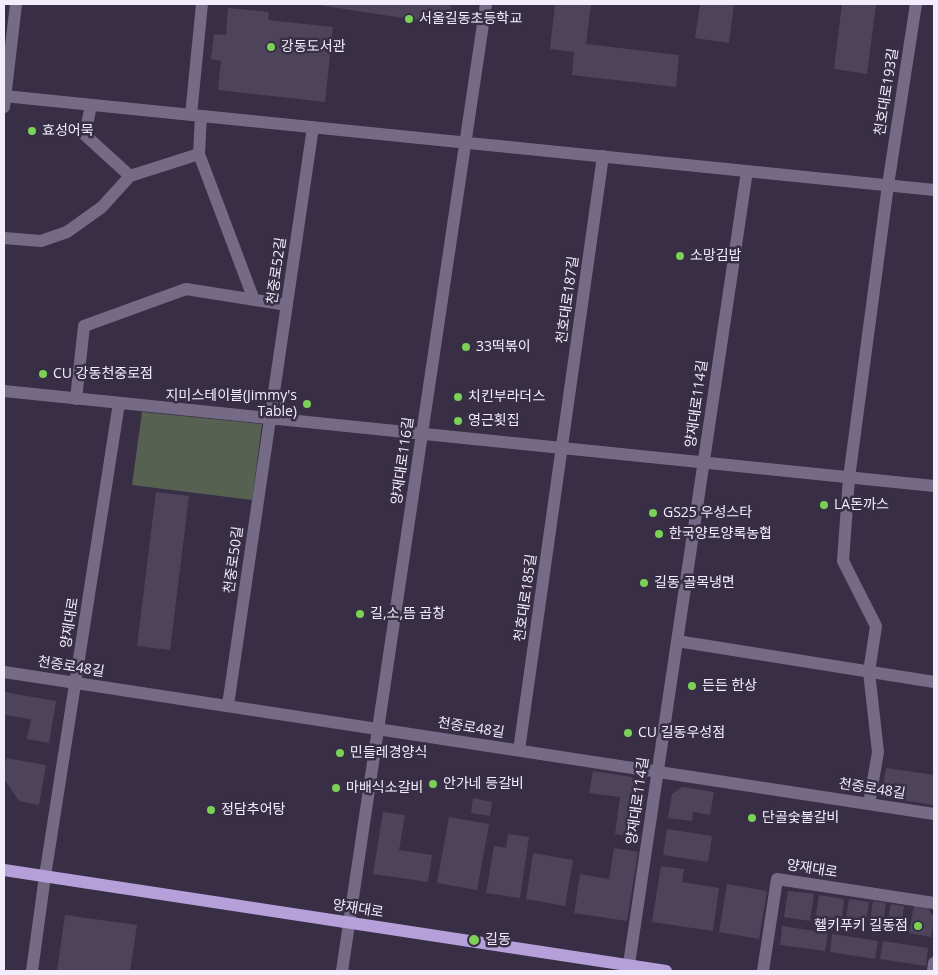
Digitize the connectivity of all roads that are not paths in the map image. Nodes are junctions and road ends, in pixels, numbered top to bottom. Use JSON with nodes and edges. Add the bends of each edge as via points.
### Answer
{"nodes":[{"id":1,"x":16,"y":4,"type":"edge"},
{"id":2,"x":202,"y":4,"type":"edge"},
{"id":3,"x":486,"y":4,"type":"edge"},
{"id":4,"x":916,"y":4,"type":"edge"},
{"id":5,"x":4,"y":100,"type":"edge"},
{"id":6,"x":90,"y":105,"type":"junction"},
{"id":7,"x":196,"y":116,"type":"junction"},
{"id":8,"x":313,"y":127,"type":"junction"},
{"id":9,"x":466,"y":142,"type":"junction"},
{"id":10,"x":198,"y":154,"type":"junction"},
{"id":11,"x":603,"y":156,"type":"junction"},
{"id":12,"x":747,"y":171,"type":"junction"},
{"id":13,"x":130,"y":176,"type":"junction"},
{"id":14,"x":888,"y":185,"type":"junction"},
{"id":15,"x":934,"y":190,"type":"edge"},
{"id":16,"x":4,"y":238,"type":"edge"},
{"id":17,"x":254,"y":300,"type":"junction"},
{"id":18,"x":287,"y":305,"type":"junction"},
{"id":19,"x":4,"y":391,"type":"edge"},
{"id":20,"x":76,"y":399,"type":"junction"},
{"id":21,"x":119,"y":403,"type":"junction"},
{"id":22,"x":270,"y":419,"type":"junction"},
{"id":23,"x":422,"y":435,"type":"junction"},
{"id":24,"x":562,"y":449,"type":"junction"},
{"id":25,"x":704,"y":463,"type":"junction"},
{"id":26,"x":849,"y":478,"type":"junction"},
{"id":27,"x":934,"y":486,"type":"edge"},
{"id":28,"x":677,"y":641,"type":"junction"},
{"id":29,"x":4,"y":672,"type":"edge"},
{"id":30,"x":870,"y":672,"type":"junction"},
{"id":31,"x":76,"y":682,"type":"junction"},
{"id":32,"x":934,"y":682,"type":"edge"},
{"id":33,"x":228,"y":705,"type":"junction"},
{"id":34,"x":379,"y":728,"type":"junction"},
{"id":35,"x":519,"y":750,"type":"junction"},
{"id":36,"x":657,"y":772,"type":"junction"},
{"id":37,"x":869,"y":804,"type":"junction"},
{"id":38,"x":934,"y":814,"type":"edge"},
{"id":39,"x":4,"y":870,"type":"edge"},
{"id":40,"x":45,"y":876,"type":"junction"},
{"id":41,"x":934,"y":903,"type":"edge"},
{"id":42,"x":350,"y":923,"type":"junction"},
{"id":43,"x":934,"y":963,"type":"edge"},
{"id":44,"x":628,"y":968,"type":"edge"},
{"id":45,"x":32,"y":971,"type":"edge"},
{"id":46,"x":342,"y":971,"type":"edge"},
{"id":47,"x":666,"y":971,"type":"edge"},
{"id":48,"x":763,"y":971,"type":"edge"},
{"id":49,"x":933,"y":971,"type":"edge"}],
"edges":[{"from":1,"to":5,"type":"street"},
{"from":2,"to":7,"type":"street","name":"천중로52길"},
{"from":3,"to":9,"type":"street","name":"양재대로116길"},
{"from":4,"to":14,"type":"street","name":"천호대로193길"},
{"from":5,"to":6,"type":"street"},
{"from":6,"to":7,"type":"street"},
{"from":6,"to":13,"type":"street","via":[[85,135]]},
{"from":7,"to":8,"type":"street"},
{"from":7,"to":10,"type":"street","name":"천중로52길"},
{"from":8,"to":9,"type":"street"},
{"from":8,"to":18,"type":"street","name":"천중로52길"},
{"from":9,"to":11,"type":"street"},
{"from":9,"to":23,"type":"street","name":"양재대로116길"},
{"from":10,"to":13,"type":"street"},
{"from":10,"to":17,"type":"street","name":"천중로52길"},
{"from":11,"to":12,"type":"street"},
{"from":11,"to":24,"type":"street","name":"천호대로187길"},
{"from":12,"to":14,"type":"street"},
{"from":12,"to":25,"type":"street","name":"양재대로114길"},
{"from":13,"to":16,"type":"street","via":[[102,207],[67,232],[41,241]]},
{"from":14,"to":15,"type":"street"},
{"from":14,"to":26,"type":"street"},
{"from":17,"to":18,"type":"street"},
{"from":17,"to":20,"type":"street","via":[[186,289],[84,326]]},
{"from":18,"to":22,"type":"street","name":"천중로52길"},
{"from":19,"to":20,"type":"street"},
{"from":20,"to":21,"type":"street"},
{"from":21,"to":22,"type":"street"},
{"from":21,"to":31,"type":"street","name":"양재대로"},
{"from":22,"to":23,"type":"street"},
{"from":22,"to":33,"type":"street","name":"천중로50길"},
{"from":23,"to":24,"type":"street"},
{"from":23,"to":34,"type":"street","name":"양재대로116길"},
{"from":24,"to":25,"type":"street"},
{"from":24,"to":35,"type":"street","name":"천호대로185길"},
{"from":25,"to":26,"type":"street"},
{"from":25,"to":28,"type":"street","name":"양재대로114길"},
{"from":26,"to":27,"type":"street"},
{"from":26,"to":30,"type":"street","via":[[843,561],[876,626]]},
{"from":28,"to":30,"type":"street"},
{"from":28,"to":36,"type":"street","name":"양재대로114길"},
{"from":29,"to":31,"type":"street","name":"천중로48길"},
{"from":30,"to":32,"type":"street"},
{"from":30,"to":37,"type":"street","via":[[878,752]]},
{"from":31,"to":33,"type":"street","name":"천중로48길"},
{"from":31,"to":40,"type":"street","name":"양재대로"},
{"from":33,"to":34,"type":"street","name":"천중로48길"},
{"from":34,"to":35,"type":"street","name":"천중로48길"},
{"from":34,"to":42,"type":"street","name":"양재대로116길"},
{"from":35,"to":36,"type":"street","name":"천중로48길"},
{"from":36,"to":37,"type":"street","name":"천중로48길"},
{"from":36,"to":44,"type":"street","name":"양재대로114길"},
{"from":37,"to":38,"type":"street","name":"천중로48길"},
{"from":39,"to":40,"type":"main road","name":"양재대로"},
{"from":40,"to":42,"type":"main road","name":"양재대로"},
{"from":40,"to":45,"type":"street"},
{"from":41,"to":48,"type":"street","name":"양재대로","via":[[777,879]]},
{"from":42,"to":44,"type":"main road","name":"양재대로"},
{"from":42,"to":46,"type":"street","name":"양재대로116길"},
{"from":43,"to":49,"type":"street"},
{"from":44,"to":47,"type":"main road","name":"양재대로"}]}
